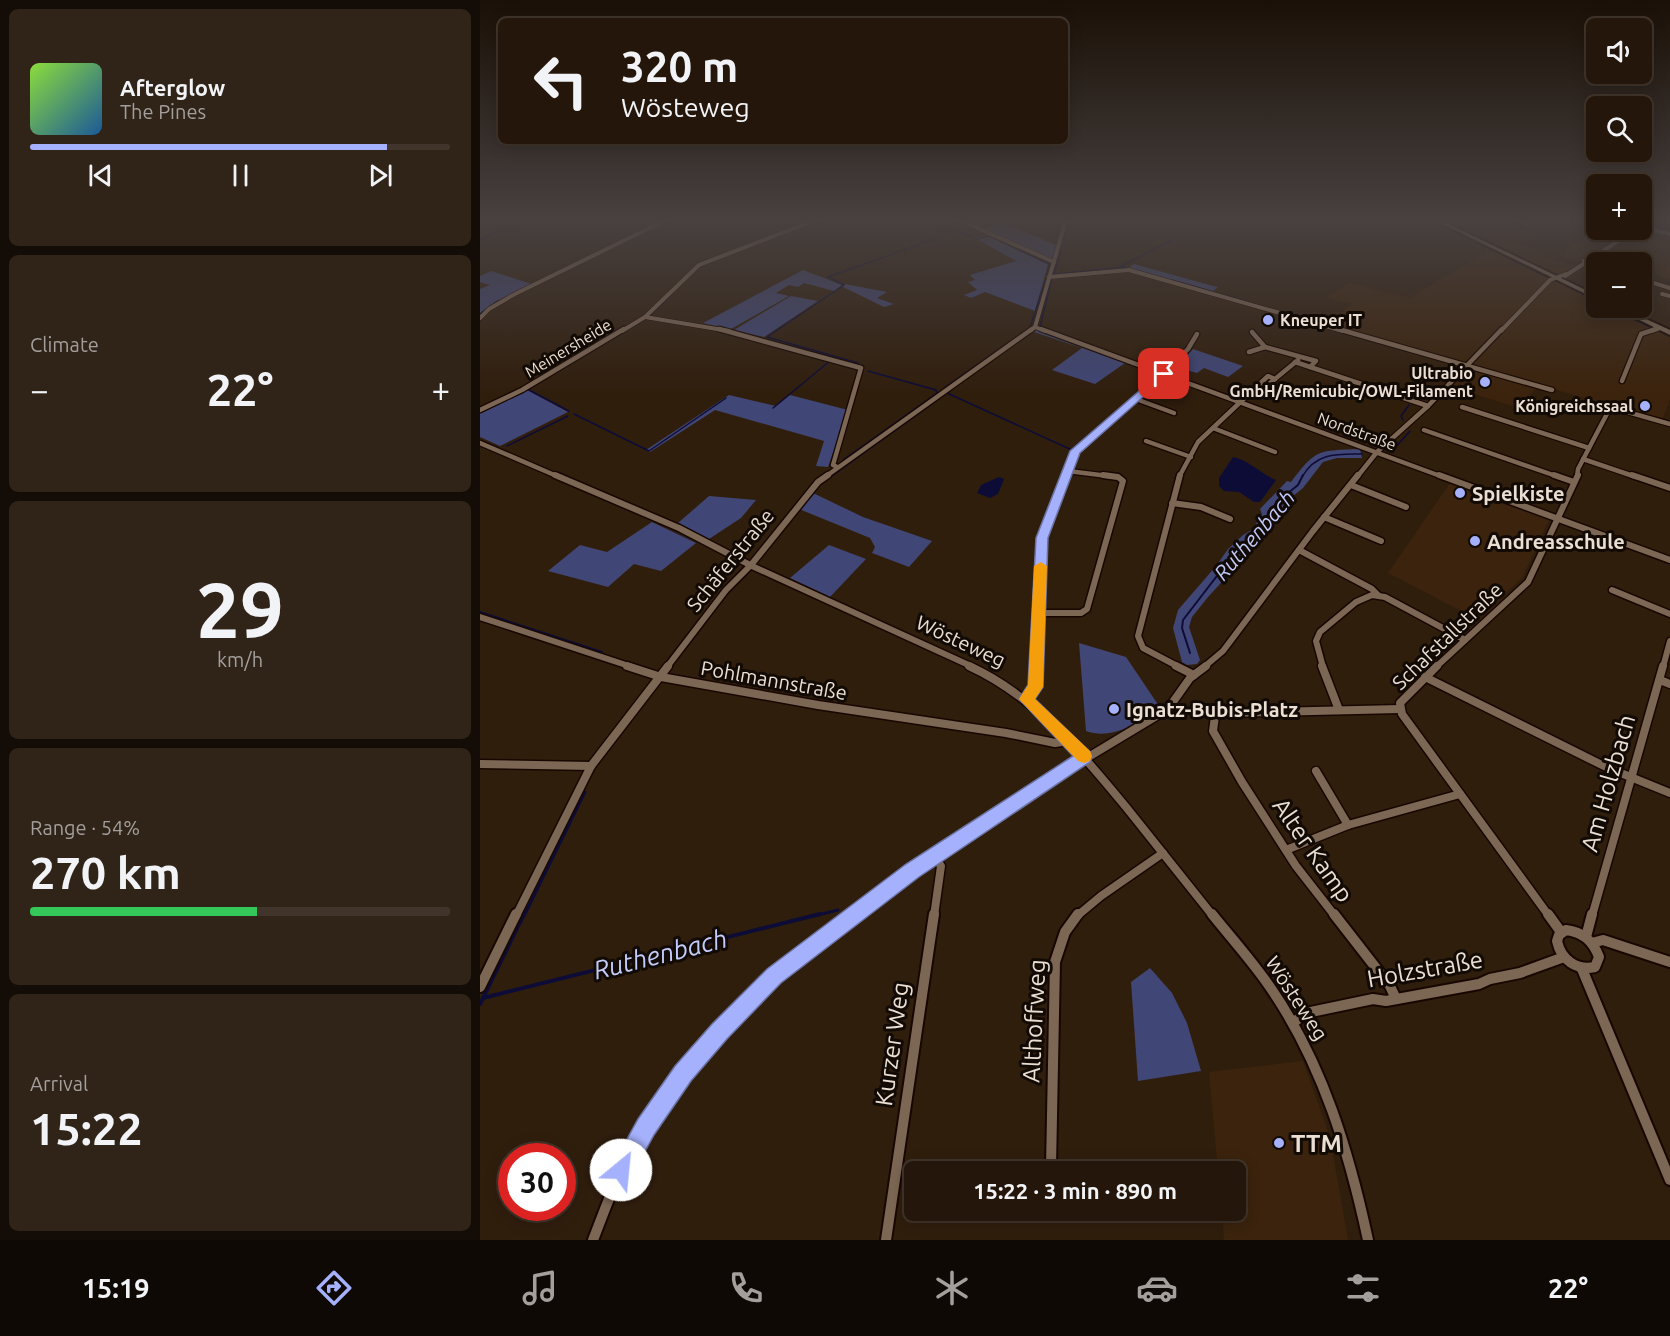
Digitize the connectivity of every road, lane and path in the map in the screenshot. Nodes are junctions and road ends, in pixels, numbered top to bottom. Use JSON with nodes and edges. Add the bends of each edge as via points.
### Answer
{"nodes":[{"id":1,"x":552,"y":276,"type":"edge"},
{"id":2,"x":688,"y":276,"type":"edge"},
{"id":3,"x":1062,"y":276,"type":"edge"},
{"id":4,"x":1150,"y":276,"type":"edge"},
{"id":5,"x":1549,"y":276,"type":"edge"},
{"id":6,"x":1562,"y":276,"type":"edge"},
{"id":7,"x":1049,"y":277,"type":"joint"},
{"id":8,"x":1555,"y":279,"type":"junction"},
{"id":9,"x":1652,"y":282,"type":"edge"},
{"id":10,"x":1670,"y":288,"type":"edge"},
{"id":11,"x":1586,"y":293,"type":"edge"},
{"id":12,"x":1662,"y":294,"type":"dead end"},
{"id":13,"x":1670,"y":296,"type":"edge"},
{"id":14,"x":645,"y":317,"type":"junction"},
{"id":15,"x":480,"y":318,"type":"edge"},
{"id":16,"x":1639,"y":318,"type":"edge"},
{"id":17,"x":1035,"y":327,"type":"junction"},
{"id":18,"x":1660,"y":328,"type":"junction"},
{"id":19,"x":1252,"y":332,"type":"dead end"},
{"id":20,"x":1670,"y":333,"type":"edge"},
{"id":21,"x":1197,"y":334,"type":"dead end"},
{"id":22,"x":1264,"y":347,"type":"junction"},
{"id":23,"x":1249,"y":352,"type":"dead end"},
{"id":24,"x":1297,"y":360,"type":"junction"},
{"id":25,"x":1466,"y":366,"type":"junction"},
{"id":26,"x":1164,"y":374,"type":"junction"},
{"id":27,"x":1622,"y":381,"type":"dead end"},
{"id":28,"x":1552,"y":390,"type":"dead end"},
{"id":29,"x":1136,"y":399,"type":"junction"},
{"id":30,"x":1238,"y":402,"type":"junction"},
{"id":31,"x":1428,"y":406,"type":"junction"},
{"id":32,"x":1462,"y":407,"type":"dead end"},
{"id":33,"x":480,"y":410,"type":"edge"},
{"id":34,"x":1174,"y":412,"type":"dead end"},
{"id":35,"x":1670,"y":424,"type":"edge"},
{"id":36,"x":1213,"y":428,"type":"junction"},
{"id":37,"x":1424,"y":430,"type":"dead end"},
{"id":38,"x":1146,"y":441,"type":"dead end"},
{"id":39,"x":480,"y":442,"type":"edge"},
{"id":40,"x":1589,"y":448,"type":"junction"},
{"id":41,"x":1275,"y":452,"type":"dead end"},
{"id":42,"x":1377,"y":452,"type":"junction"},
{"id":43,"x":1191,"y":457,"type":"junction"},
{"id":44,"x":1583,"y":459,"type":"junction"},
{"id":45,"x":837,"y":467,"type":"junction"},
{"id":46,"x":1068,"y":471,"type":"junction"},
{"id":47,"x":1574,"y":483,"type":"junction"},
{"id":48,"x":1351,"y":485,"type":"junction"},
{"id":49,"x":1670,"y":488,"type":"edge"},
{"id":50,"x":1172,"y":503,"type":"junction"},
{"id":51,"x":1406,"y":507,"type":"dead end"},
{"id":52,"x":1324,"y":517,"type":"junction"},
{"id":53,"x":1558,"y":518,"type":"junction"},
{"id":54,"x":1230,"y":519,"type":"dead end"},
{"id":55,"x":1381,"y":541,"type":"dead end"},
{"id":56,"x":1299,"y":550,"type":"junction"},
{"id":57,"x":1670,"y":560,"type":"edge"},
{"id":58,"x":752,"y":566,"type":"junction"},
{"id":59,"x":1612,"y":590,"type":"dead end"},
{"id":60,"x":1378,"y":595,"type":"junction"},
{"id":61,"x":1038,"y":613,"type":"junction"},
{"id":62,"x":1670,"y":614,"type":"edge"},
{"id":63,"x":480,"y":617,"type":"edge"},
{"id":64,"x":1465,"y":640,"type":"junction"},
{"id":65,"x":1670,"y":641,"type":"edge"},
{"id":66,"x":1194,"y":675,"type":"junction"},
{"id":67,"x":1425,"y":676,"type":"junction"},
{"id":68,"x":661,"y":677,"type":"junction"},
{"id":69,"x":1660,"y":680,"type":"junction"},
{"id":70,"x":1670,"y":684,"type":"edge"},
{"id":71,"x":1027,"y":699,"type":"junction"},
{"id":72,"x":1400,"y":709,"type":"junction"},
{"id":73,"x":1339,"y":710,"type":"junction"},
{"id":74,"x":1069,"y":741,"type":"junction"},
{"id":75,"x":1084,"y":757,"type":"junction"},
{"id":76,"x":480,"y":764,"type":"edge"},
{"id":77,"x":591,"y":766,"type":"junction"},
{"id":78,"x":1316,"y":771,"type":"dead end"},
{"id":79,"x":1631,"y":779,"type":"junction"},
{"id":80,"x":1670,"y":793,"type":"edge"},
{"id":81,"x":1460,"y":794,"type":"junction"},
{"id":82,"x":1348,"y":825,"type":"junction"},
{"id":83,"x":1286,"y":850,"type":"junction"},
{"id":84,"x":1163,"y":854,"type":"junction"},
{"id":85,"x":934,"y":856,"type":"junction"},
{"id":86,"x":1561,"y":932,"type":"junction"},
{"id":87,"x":1589,"y":940,"type":"junction"},
{"id":88,"x":1564,"y":957,"type":"junction"},
{"id":89,"x":1670,"y":962,"type":"edge"},
{"id":90,"x":1582,"y":969,"type":"junction"},
{"id":91,"x":480,"y":987,"type":"edge"},
{"id":92,"x":1396,"y":999,"type":"junction"},
{"id":93,"x":1294,"y":1022,"type":"junction"},
{"id":94,"x":1051,"y":1161,"type":"edge"},
{"id":95,"x":1670,"y":1180,"type":"edge"},
{"id":96,"x":593,"y":1240,"type":"edge"},
{"id":97,"x":886,"y":1240,"type":"edge"},
{"id":98,"x":1368,"y":1240,"type":"edge"}],
"edges":[{"from":1,"to":15,"type":"street","via":[[489,309]]},
{"from":2,"to":14,"type":"street","name":"Meinersheide"},
{"from":3,"to":7,"type":"street"},
{"from":4,"to":25,"type":"street"},
{"from":5,"to":8,"type":"main road"},
{"from":6,"to":8,"type":"street"},
{"from":7,"to":17,"type":"street"},
{"from":8,"to":11,"type":"main road"},
{"from":8,"to":25,"type":"street"},
{"from":9,"to":10,"type":"street"},
{"from":12,"to":13,"type":"street"},
{"from":14,"to":33,"type":"street","name":"Meinersheide","via":[[522,390]]},
{"from":14,"to":45,"type":"street","via":[[730,331],[861,368],[833,465]]},
{"from":16,"to":18,"type":"main road"},
{"from":17,"to":26,"type":"street","name":"Nordstraße"},
{"from":17,"to":45,"type":"street","name":"Schäferstraße"},
{"from":18,"to":20,"type":"main road"},
{"from":18,"to":27,"type":"street","via":[[1641,334]]},
{"from":19,"to":22,"type":"street"},
{"from":21,"to":26,"type":"street"},
{"from":22,"to":23,"type":"street"},
{"from":22,"to":24,"type":"street"},
{"from":24,"to":30,"type":"street","via":[[1264,388],[1257,385]]},
{"from":24,"to":31,"type":"street"},
{"from":25,"to":28,"type":"street"},
{"from":25,"to":31,"type":"street"},
{"from":26,"to":29,"type":"street"},
{"from":26,"to":30,"type":"street","name":"Nordstraße"},
{"from":29,"to":34,"type":"street"},
{"from":29,"to":46,"type":"street","via":[[1075,451]]},
{"from":30,"to":36,"type":"street"},
{"from":30,"to":42,"type":"street","name":"Nordstraße"},
{"from":31,"to":42,"type":"street"},
{"from":32,"to":40,"type":"street"},
{"from":35,"to":40,"type":"street","name":"Schafstallstraße","via":[[1612,409]]},
{"from":36,"to":41,"type":"street"},
{"from":36,"to":43,"type":"street","via":[[1198,442]]},
{"from":37,"to":47,"type":"street"},
{"from":38,"to":43,"type":"street"},
{"from":39,"to":58,"type":"street","name":"Wösteweg","via":[[679,528]]},
{"from":40,"to":44,"type":"street","name":"Schafstallstraße"},
{"from":42,"to":48,"type":"street"},
{"from":42,"to":53,"type":"street","name":"Nordstraße"},
{"from":43,"to":50,"type":"street","via":[[1178,478]]},
{"from":44,"to":47,"type":"street","name":"Schafstallstraße"},
{"from":44,"to":49,"type":"street"},
{"from":45,"to":58,"type":"street","name":"Schäferstraße","via":[[802,500]]},
{"from":46,"to":61,"type":"street","via":[[1042,538]]},
{"from":46,"to":61,"type":"street","via":[[1118,477],[1123,481],[1087,609],[1081,613]]},
{"from":47,"to":53,"type":"street","name":"Schafstallstraße"},
{"from":48,"to":51,"type":"street"},
{"from":48,"to":52,"type":"street"},
{"from":50,"to":54,"type":"street","via":[[1201,507]]},
{"from":50,"to":66,"type":"street","via":[[1138,636],[1143,648]]},
{"from":52,"to":55,"type":"street"},
{"from":52,"to":56,"type":"street"},
{"from":53,"to":57,"type":"street","name":"Nordstraße"},
{"from":53,"to":64,"type":"street","name":"Schafstallstraße","via":[[1528,582]]},
{"from":56,"to":60,"type":"street"},
{"from":56,"to":66,"type":"street","via":[[1216,660]]},
{"from":58,"to":68,"type":"street","name":"Schäferstraße","via":[[726,590]]},
{"from":58,"to":71,"type":"street","name":"Wösteweg","via":[[994,676]]},
{"from":59,"to":62,"type":"street"},
{"from":60,"to":64,"type":"street"},
{"from":60,"to":73,"type":"street","via":[[1356,602],[1320,632],[1316,641]]},
{"from":61,"to":71,"type":"street","via":[[1035,687]]},
{"from":63,"to":68,"type":"street","name":"Pohlmannstraße"},
{"from":64,"to":67,"type":"street","name":"Schafstallstraße"},
{"from":65,"to":69,"type":"street","name":"Am Holzbach"},
{"from":66,"to":75,"type":"street","via":[[1168,709]]},
{"from":67,"to":72,"type":"street","name":"Schafstallstraße","via":[[1400,703]]},
{"from":67,"to":79,"type":"street"},
{"from":68,"to":74,"type":"street","name":"Pohlmannstraße","via":[[1054,743]]},
{"from":68,"to":77,"type":"street","name":"Schäferstraße"},
{"from":69,"to":70,"type":"street"},
{"from":69,"to":79,"type":"street","name":"Am Holzbach"},
{"from":71,"to":74,"type":"street","name":"Wösteweg"},
{"from":72,"to":73,"type":"street"},
{"from":72,"to":81,"type":"street","name":"Schafstallstraße"},
{"from":73,"to":83,"type":"street","name":"Alter Kamp","via":[[1215,716],[1213,730]]},
{"from":74,"to":75,"type":"street","name":"Wösteweg"},
{"from":75,"to":84,"type":"street","name":"Wösteweg"},
{"from":75,"to":85,"type":"street"},
{"from":76,"to":77,"type":"street"},
{"from":77,"to":91,"type":"street","name":"Schäferstraße"},
{"from":78,"to":82,"type":"street"},
{"from":79,"to":80,"type":"street"},
{"from":79,"to":87,"type":"street","name":"Am Holzbach"},
{"from":81,"to":82,"type":"street"},
{"from":81,"to":86,"type":"street","name":"Schafstallstraße"},
{"from":82,"to":83,"type":"street"},
{"from":83,"to":92,"type":"street","name":"Alter Kamp"},
{"from":84,"to":93,"type":"street","name":"Wösteweg"},
{"from":84,"to":94,"type":"street","name":"Althoffweg","via":[[1084,910],[1061,940],[1054,962]]},
{"from":85,"to":96,"type":"street","via":[[810,946],[719,1031],[683,1073],[628,1156]]},
{"from":85,"to":97,"type":"street","name":"Kurzer Weg","via":[[941,866]]},
{"from":86,"to":87,"type":"street","via":[[1572,930]]},
{"from":86,"to":88,"type":"street","via":[[1558,948]]},
{"from":87,"to":89,"type":"street","via":[[1603,940]]},
{"from":87,"to":90,"type":"street","via":[[1599,957],[1598,963],[1589,970]]},
{"from":88,"to":90,"type":"street"},
{"from":88,"to":92,"type":"street","name":"Holzstraße","via":[[1479,984]]},
{"from":90,"to":95,"type":"street"},
{"from":92,"to":93,"type":"street","name":"Holzstraße","via":[[1374,999],[1306,1013]]},
{"from":93,"to":98,"type":"street","name":"Wösteweg","via":[[1329,1099]]}]}
